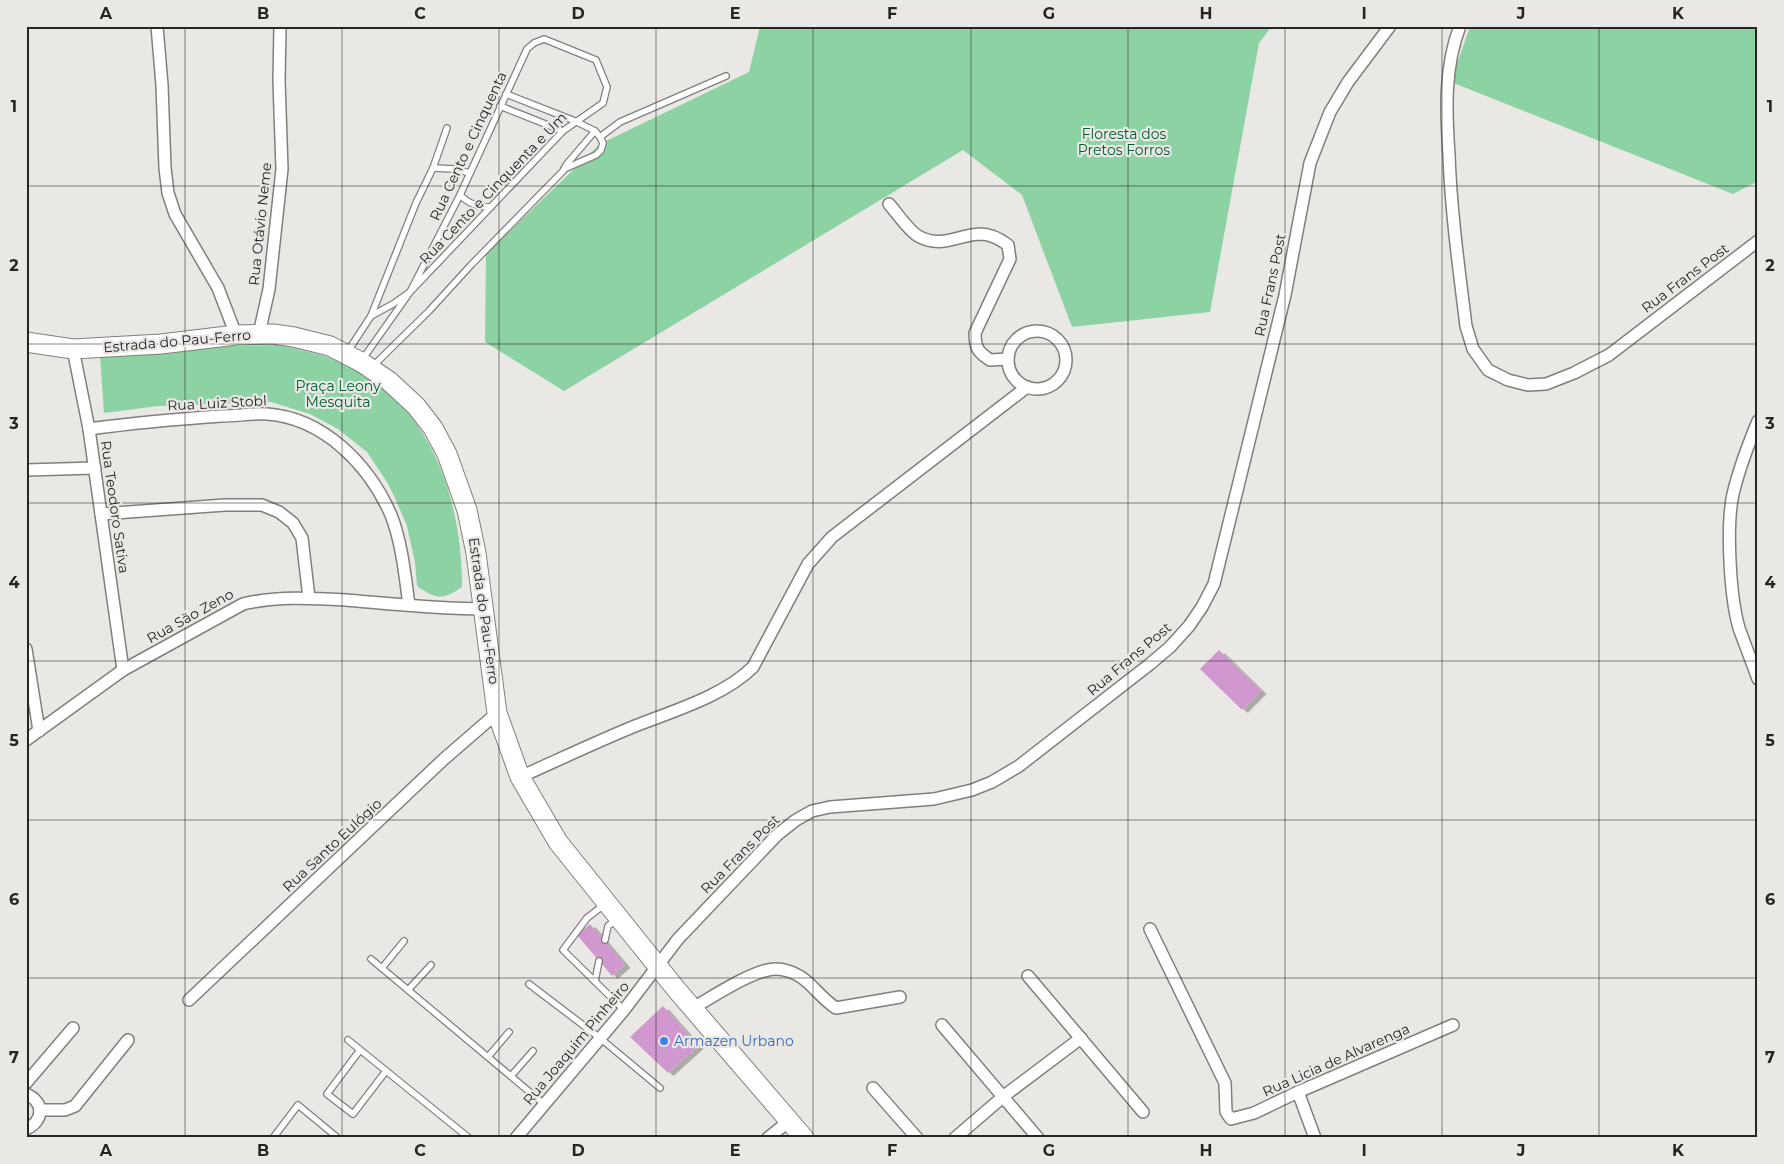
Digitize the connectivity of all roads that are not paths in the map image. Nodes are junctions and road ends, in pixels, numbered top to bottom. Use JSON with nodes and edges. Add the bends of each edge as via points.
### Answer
{"nodes":[{"id":1,"x":157,"y":26,"type":"edge"},
{"id":2,"x":280,"y":26,"type":"edge"},
{"id":3,"x":1390,"y":26,"type":"edge"},
{"id":4,"x":1460,"y":26,"type":"edge"},
{"id":5,"x":534,"y":43,"type":"joint"},
{"id":6,"x":726,"y":76,"type":"dead end"},
{"id":7,"x":506,"y":94,"type":"junction"},
{"id":8,"x":500,"y":106,"type":"junction"},
{"id":9,"x":576,"y":121,"type":"junction"},
{"id":10,"x":447,"y":128,"type":"dead end"},
{"id":11,"x":595,"y":130,"type":"junction"},
{"id":12,"x":563,"y":131,"type":"junction"},
{"id":13,"x":600,"y":137,"type":"junction"},
{"id":14,"x":432,"y":168,"type":"junction"},
{"id":15,"x":564,"y":170,"type":"junction"},
{"id":16,"x":470,"y":173,"type":"junction"},
{"id":17,"x":460,"y":195,"type":"junction"},
{"id":18,"x":889,"y":204,"type":"dead end"},
{"id":19,"x":491,"y":207,"type":"junction"},
{"id":20,"x":1758,"y":241,"type":"edge"},
{"id":21,"x":410,"y":292,"type":"junction"},
{"id":22,"x":371,"y":316,"type":"junction"},
{"id":23,"x":259,"y":334,"type":"junction"},
{"id":24,"x":236,"y":335,"type":"junction"},
{"id":25,"x":26,"y":342,"type":"edge"},
{"id":26,"x":73,"y":349,"type":"junction"},
{"id":27,"x":1008,"y":359,"type":"junction"},
{"id":28,"x":359,"y":361,"type":"junction"},
{"id":29,"x":1027,"y":387,"type":"junction"},
{"id":30,"x":1758,"y":421,"type":"edge"},
{"id":31,"x":89,"y":429,"type":"junction"},
{"id":32,"x":95,"y":468,"type":"junction"},
{"id":33,"x":26,"y":470,"type":"edge"},
{"id":34,"x":101,"y":514,"type":"junction"},
{"id":35,"x":309,"y":598,"type":"junction"},
{"id":36,"x":409,"y":605,"type":"junction"},
{"id":37,"x":484,"y":609,"type":"junction"},
{"id":38,"x":26,"y":649,"type":"edge"},
{"id":39,"x":123,"y":670,"type":"junction"},
{"id":40,"x":1758,"y":679,"type":"edge"},
{"id":41,"x":497,"y":713,"type":"junction"},
{"id":42,"x":39,"y":731,"type":"junction"},
{"id":43,"x":26,"y":740,"type":"edge"},
{"id":44,"x":520,"y":778,"type":"junction"},
{"id":45,"x":607,"y":903,"type":"junction"},
{"id":46,"x":618,"y":918,"type":"junction"},
{"id":47,"x":1150,"y":929,"type":"dead end"},
{"id":48,"x":605,"y":940,"type":"dead end"},
{"id":49,"x":404,"y":942,"type":"dead end"},
{"id":50,"x":371,"y":959,"type":"dead end"},
{"id":51,"x":599,"y":961,"type":"dead end"},
{"id":52,"x":431,"y":965,"type":"dead end"},
{"id":53,"x":658,"y":966,"type":"junction"},
{"id":54,"x":382,"y":968,"type":"junction"},
{"id":55,"x":1028,"y":976,"type":"dead end"},
{"id":56,"x":595,"y":981,"type":"junction"},
{"id":57,"x":529,"y":984,"type":"dead end"},
{"id":58,"x":408,"y":990,"type":"junction"},
{"id":59,"x":900,"y":997,"type":"dead end"},
{"id":60,"x":189,"y":1000,"type":"dead end"},
{"id":61,"x":693,"y":1008,"type":"junction"},
{"id":62,"x":624,"y":1010,"type":"junction"},
{"id":63,"x":942,"y":1025,"type":"dead end"},
{"id":64,"x":1453,"y":1025,"type":"dead end"},
{"id":65,"x":73,"y":1028,"type":"dead end"},
{"id":66,"x":509,"y":1032,"type":"dead end"},
{"id":67,"x":600,"y":1038,"type":"junction"},
{"id":68,"x":1081,"y":1038,"type":"junction"},
{"id":69,"x":128,"y":1040,"type":"dead end"},
{"id":70,"x":348,"y":1040,"type":"dead end"},
{"id":71,"x":360,"y":1050,"type":"junction"},
{"id":72,"x":533,"y":1051,"type":"dead end"},
{"id":73,"x":488,"y":1057,"type":"junction"},
{"id":74,"x":386,"y":1071,"type":"junction"},
{"id":75,"x":511,"y":1076,"type":"junction"},
{"id":76,"x":26,"y":1083,"type":"edge"},
{"id":77,"x":660,"y":1088,"type":"dead end"},
{"id":78,"x":873,"y":1088,"type":"dead end"},
{"id":79,"x":1298,"y":1092,"type":"junction"},
{"id":80,"x":26,"y":1094,"type":"edge"},
{"id":81,"x":1004,"y":1096,"type":"junction"},
{"id":82,"x":544,"y":1104,"type":"junction"},
{"id":83,"x":40,"y":1110,"type":"junction"},
{"id":84,"x":1143,"y":1112,"type":"dead end"},
{"id":85,"x":790,"y":1121,"type":"junction"},
{"id":86,"x":26,"y":1129,"type":"edge"},
{"id":87,"x":273,"y":1138,"type":"edge"},
{"id":88,"x":338,"y":1138,"type":"edge"},
{"id":89,"x":469,"y":1138,"type":"edge"},
{"id":90,"x":516,"y":1138,"type":"edge"},
{"id":91,"x":768,"y":1138,"type":"edge"},
{"id":92,"x":804,"y":1138,"type":"edge"},
{"id":93,"x":917,"y":1138,"type":"edge"},
{"id":94,"x":955,"y":1138,"type":"edge"},
{"id":95,"x":1038,"y":1138,"type":"edge"},
{"id":96,"x":1315,"y":1138,"type":"edge"}],
"edges":[{"from":1,"to":24,"type":"street","via":[[168,193],[175,214],[218,288]]},
{"from":2,"to":23,"type":"street","name":"Rua Otávio Neme","via":[[282,169],[269,289]]},
{"from":3,"to":53,"type":"street","name":"Rua Frans Post","via":[[1330,112],[1310,163],[1285,295],[1214,584],[1189,626],[1150,664],[1019,766],[992,782],[953,796],[830,808],[812,811],[796,820],[777,835],[678,939]]},
{"from":4,"to":20,"type":"street","name":"Rua Frans Post","via":[[1450,67],[1446,104],[1450,178],[1466,326],[1473,349],[1488,370],[1528,385],[1546,384],[1574,373],[1609,355]]},
{"from":5,"to":7,"type":"lane","name":"Rua Cento e Cinquenta"},
{"from":5,"to":9,"type":"lane","name":"Rua Cento e Cinquenta e Um","via":[[544,39],[591,56],[600,65],[607,87],[603,102]]},
{"from":6,"to":13,"type":"lane","via":[[620,122]]},
{"from":7,"to":8,"type":"lane","name":"Rua Cento e Cinquenta"},
{"from":7,"to":9,"type":"lane"},
{"from":8,"to":12,"type":"lane"},
{"from":8,"to":16,"type":"lane","name":"Rua Cento e Cinquenta"},
{"from":9,"to":11,"type":"lane"},
{"from":9,"to":12,"type":"lane","name":"Rua Cento e Cinquenta e Um"},
{"from":10,"to":14,"type":"lane"},
{"from":11,"to":13,"type":"lane"},
{"from":11,"to":15,"type":"lane"},
{"from":12,"to":19,"type":"lane","name":"Rua Cento e Cinquenta e Um"},
{"from":13,"to":15,"type":"lane","via":[[602,150]]},
{"from":14,"to":16,"type":"lane","via":[[455,168]]},
{"from":14,"to":22,"type":"lane"},
{"from":15,"to":28,"type":"lane","via":[[429,311]]},
{"from":16,"to":17,"type":"lane","name":"Rua Cento e Cinquenta"},
{"from":17,"to":19,"type":"lane","via":[[472,204]]},
{"from":17,"to":21,"type":"lane","name":"Rua Cento e Cinquenta"},
{"from":18,"to":27,"type":"street","via":[[916,235],[930,242],[980,234],[997,237],[1008,246],[1010,259],[975,332],[975,344],[984,356],[990,360]]},
{"from":19,"to":21,"type":"lane","name":"Rua Cento e Cinquenta e Um"},
{"from":21,"to":22,"type":"lane"},
{"from":21,"to":28,"type":"lane","name":"Rua Cento e Cinquenta"},
{"from":22,"to":28,"type":"lane"},
{"from":23,"to":24,"type":"main road","name":"Estrada do Pau-Ferro"},
{"from":23,"to":28,"type":"main road","name":"Estrada do Pau-Ferro","via":[[294,337],[330,346]]},
{"from":24,"to":26,"type":"main road","name":"Estrada do Pau-Ferro","via":[[161,344]]},
{"from":25,"to":26,"type":"main road","name":"Estrada do Pau-Ferro"},
{"from":26,"to":31,"type":"street","name":"Rua Teodoro Sativa"},
{"from":27,"to":29,"type":"street","via":[[1013,376]]},
{"from":27,"to":29,"type":"street","via":[[1014,342],[1029,332],[1047,333],[1061,344],[1066,362],[1060,378],[1045,388]]},
{"from":28,"to":37,"type":"main road","name":"Estrada do Pau-Ferro","via":[[389,381],[416,406],[448,454],[472,530]]},
{"from":29,"to":44,"type":"street","via":[[832,537],[808,564],[753,666],[745,675],[708,696]]},
{"from":30,"to":40,"type":"street","via":[[1743,458],[1733,496],[1730,531],[1733,593],[1739,627]]},
{"from":31,"to":32,"type":"street","name":"Rua Teodoro Sativa"},
{"from":31,"to":36,"type":"street","name":"Rua Luiz Stobl","via":[[268,414],[298,420],[326,435],[355,458],[391,516]]},
{"from":32,"to":33,"type":"street"},
{"from":32,"to":34,"type":"street","name":"Rua Teodoro Sativa"},
{"from":34,"to":35,"type":"street","via":[[262,505],[294,523],[302,538]]},
{"from":34,"to":39,"type":"street","name":"Rua Teodoro Sativa"},
{"from":35,"to":36,"type":"street","name":"Rua São Zeno"},
{"from":35,"to":39,"type":"street","name":"Rua São Zeno","via":[[243,604]]},
{"from":36,"to":37,"type":"street","name":"Rua São Zeno"},
{"from":37,"to":41,"type":"main road","name":"Estrada do Pau-Ferro"},
{"from":38,"to":42,"type":"street"},
{"from":39,"to":42,"type":"street","name":"Rua São Zeno"},
{"from":41,"to":44,"type":"main road","name":"Estrada do Pau-Ferro"},
{"from":41,"to":60,"type":"street","name":"Rua Santo Eulógio"},
{"from":42,"to":43,"type":"street","name":"Rua São Zeno"},
{"from":44,"to":45,"type":"main road","name":"Estrada do Pau-Ferro","via":[[558,842]]},
{"from":45,"to":46,"type":"main road","name":"Estrada do Pau-Ferro"},
{"from":45,"to":56,"type":"lane","via":[[587,918],[563,948]]},
{"from":46,"to":48,"type":"lane","via":[[608,926]]},
{"from":46,"to":53,"type":"main road","name":"Estrada do Pau-Ferro"},
{"from":47,"to":79,"type":"street","name":"Rua Licia de Alvarenga","via":[[1225,1083],[1226,1112],[1231,1119],[1254,1113]]},
{"from":49,"to":54,"type":"lane"},
{"from":50,"to":54,"type":"lane"},
{"from":51,"to":56,"type":"lane"},
{"from":52,"to":58,"type":"lane"},
{"from":53,"to":61,"type":"main road","name":"Estrada do Pau-Ferro"},
{"from":53,"to":62,"type":"street","name":"Rua Joaquim Pinheiro"},
{"from":54,"to":58,"type":"lane"},
{"from":55,"to":68,"type":"street"},
{"from":56,"to":62,"type":"lane"},
{"from":57,"to":67,"type":"lane"},
{"from":58,"to":73,"type":"lane"},
{"from":59,"to":61,"type":"street","via":[[836,1008],[802,978],[776,969],[759,973]]},
{"from":61,"to":85,"type":"main road","name":"Estrada do Pau-Ferro"},
{"from":62,"to":67,"type":"street","name":"Rua Joaquim Pinheiro"},
{"from":63,"to":81,"type":"street"},
{"from":64,"to":79,"type":"street","name":"Rua Licia de Alvarenga"},
{"from":65,"to":76,"type":"street"},
{"from":66,"to":73,"type":"lane"},
{"from":67,"to":77,"type":"lane"},
{"from":67,"to":82,"type":"street","name":"Rua Joaquim Pinheiro"},
{"from":68,"to":81,"type":"street"},
{"from":68,"to":84,"type":"street"},
{"from":69,"to":83,"type":"street","via":[[75,1106],[65,1110]]},
{"from":70,"to":71,"type":"lane"},
{"from":71,"to":74,"type":"lane"},
{"from":71,"to":74,"type":"lane","via":[[327,1094],[353,1114]]},
{"from":72,"to":75,"type":"lane"},
{"from":73,"to":75,"type":"lane"},
{"from":74,"to":89,"type":"lane"},
{"from":75,"to":82,"type":"lane"},
{"from":78,"to":93,"type":"street"},
{"from":79,"to":96,"type":"street"},
{"from":80,"to":83,"type":"street","via":[[34,1098]]},
{"from":81,"to":94,"type":"street"},
{"from":81,"to":95,"type":"street"},
{"from":82,"to":90,"type":"street","name":"Rua Joaquim Pinheiro"},
{"from":83,"to":86,"type":"street","via":[[39,1119]]},
{"from":85,"to":91,"type":"street"},
{"from":85,"to":92,"type":"main road","name":"Estrada do Pau-Ferro"},
{"from":87,"to":88,"type":"lane","via":[[298,1105]]}]}
